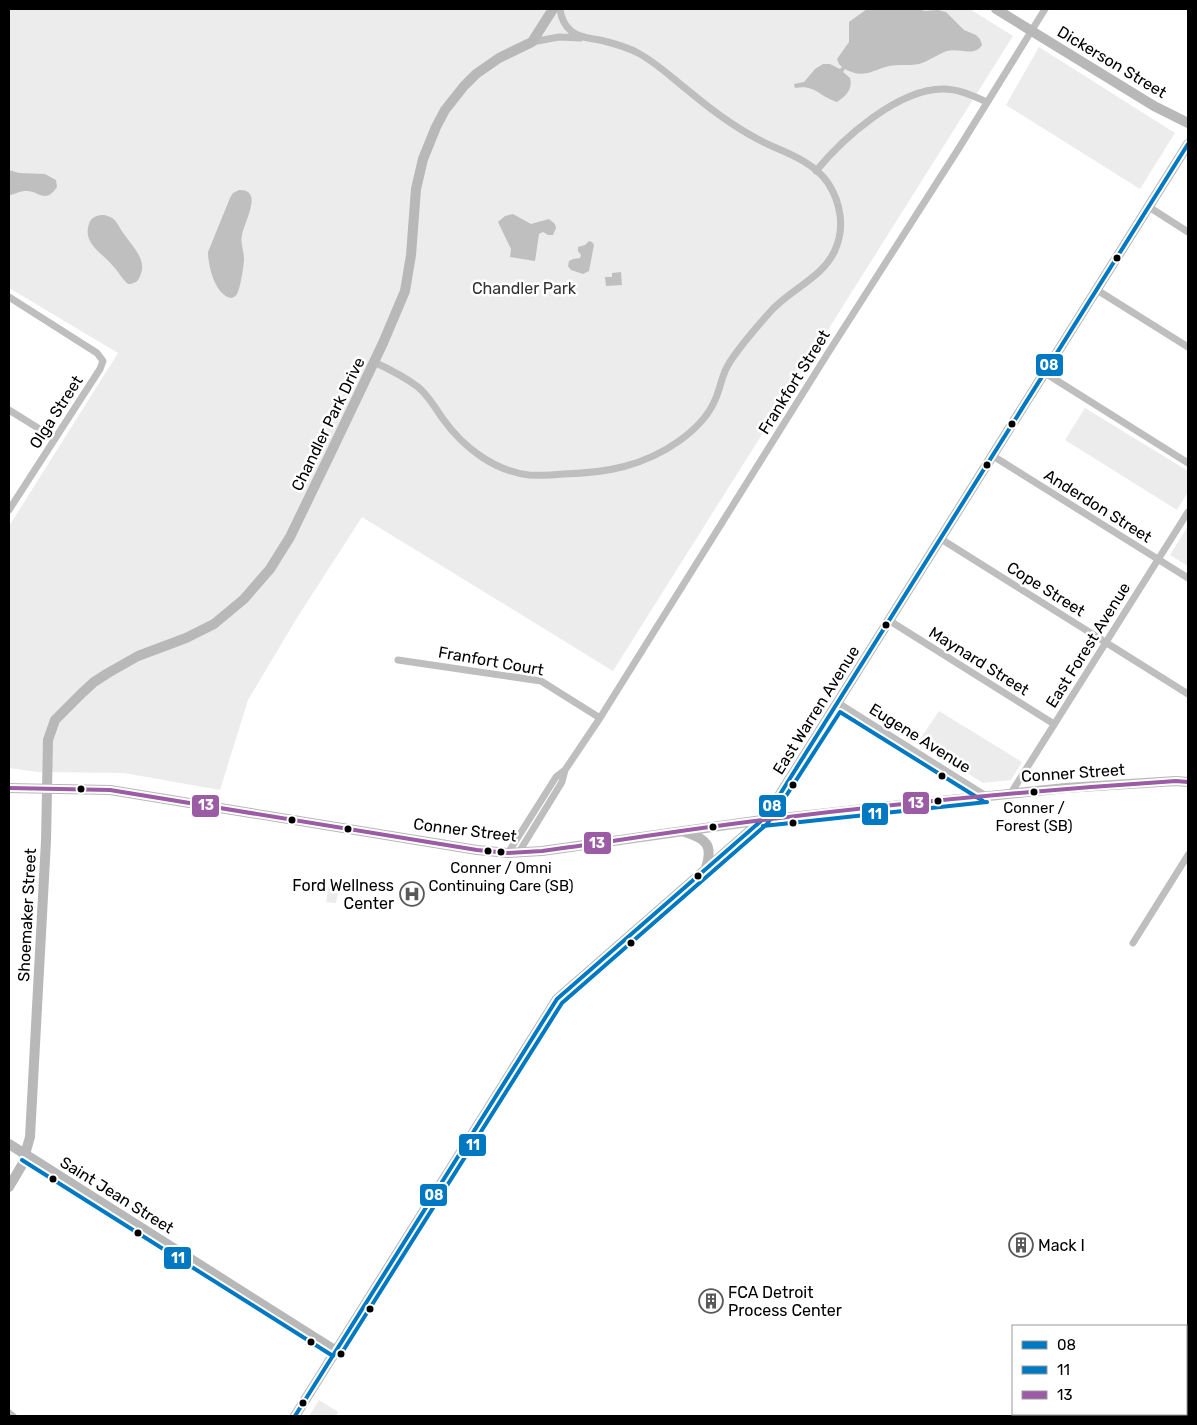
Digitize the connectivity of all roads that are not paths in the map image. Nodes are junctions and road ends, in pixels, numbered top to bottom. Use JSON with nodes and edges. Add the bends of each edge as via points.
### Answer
{"nodes":[{"id":1,"x":553,"y":9,"type":"edge"},
{"id":2,"x":560,"y":9,"type":"edge"},
{"id":3,"x":996,"y":9,"type":"edge"},
{"id":4,"x":1045,"y":9,"type":"edge"},
{"id":5,"x":1032,"y":31,"type":"junction"},
{"id":6,"x":586,"y":38,"type":"junction"},
{"id":7,"x":532,"y":42,"type":"junction"},
{"id":8,"x":987,"y":102,"type":"junction"},
{"id":9,"x":1188,"y":123,"type":"edge"},
{"id":10,"x":1188,"y":144,"type":"edge"},
{"id":11,"x":816,"y":171,"type":"junction"},
{"id":12,"x":1149,"y":207,"type":"junction"},
{"id":13,"x":1188,"y":232,"type":"edge"},
{"id":14,"x":1097,"y":290,"type":"junction"},
{"id":15,"x":9,"y":297,"type":"edge"},
{"id":16,"x":1188,"y":347,"type":"edge"},
{"id":17,"x":374,"y":362,"type":"junction"},
{"id":18,"x":1045,"y":373,"type":"junction"},
{"id":19,"x":9,"y":410,"type":"edge"},
{"id":20,"x":54,"y":438,"type":"junction"},
{"id":21,"x":993,"y":456,"type":"junction"},
{"id":22,"x":1188,"y":463,"type":"edge"},
{"id":23,"x":9,"y":510,"type":"edge"},
{"id":24,"x":1188,"y":512,"type":"edge"},
{"id":25,"x":941,"y":539,"type":"junction"},
{"id":26,"x":1158,"y":559,"type":"junction"},
{"id":27,"x":1188,"y":578,"type":"edge"},
{"id":28,"x":890,"y":621,"type":"junction"},
{"id":29,"x":1106,"y":642,"type":"junction"},
{"id":30,"x":398,"y":660,"type":"dead end"},
{"id":31,"x":1188,"y":694,"type":"edge"},
{"id":32,"x":838,"y":703,"type":"junction"},
{"id":33,"x":600,"y":718,"type":"junction"},
{"id":34,"x":1054,"y":724,"type":"junction"},
{"id":35,"x":1188,"y":782,"type":"edge"},
{"id":36,"x":9,"y":788,"type":"edge"},
{"id":37,"x":47,"y":790,"type":"junction"},
{"id":38,"x":1011,"y":793,"type":"junction"},
{"id":39,"x":986,"y":796,"type":"junction"},
{"id":40,"x":762,"y":820,"type":"junction"},
{"id":41,"x":682,"y":831,"type":"junction"},
{"id":42,"x":514,"y":852,"type":"junction"},
{"id":43,"x":1188,"y":855,"type":"edge"},
{"id":44,"x":706,"y":869,"type":"junction"},
{"id":45,"x":1133,"y":943,"type":"dead end"},
{"id":46,"x":9,"y":1144,"type":"edge"},
{"id":47,"x":25,"y":1155,"type":"junction"},
{"id":48,"x":9,"y":1187,"type":"edge"},
{"id":49,"x":336,"y":1350,"type":"junction"},
{"id":50,"x":9,"y":1413,"type":"edge"},
{"id":51,"x":14,"y":1416,"type":"edge"},
{"id":52,"x":295,"y":1416,"type":"edge"}],
"edges":[{"from":1,"to":7,"type":"main road"},
{"from":2,"to":6,"type":"street","via":[[566,26]]},
{"from":3,"to":5,"type":"main road","name":"Dickerson Street"},
{"from":4,"to":5,"type":"street","name":"Frankfort Street"},
{"from":5,"to":8,"type":"street","name":"Frankfort Street"},
{"from":5,"to":9,"type":"main road","name":"Dickerson Street","via":[[1154,106]]},
{"from":6,"to":7,"type":"street","via":[[559,37]]},
{"from":6,"to":11,"type":"street","via":[[639,54],[724,117],[757,138],[787,151]]},
{"from":7,"to":17,"type":"main road","name":"Chandler Park Drive","via":[[476,74],[454,97],[436,127],[420,172],[405,291]]},
{"from":8,"to":11,"type":"street","via":[[953,90],[916,94],[861,126]]},
{"from":8,"to":33,"type":"street","name":"Frankfort Street"},
{"from":10,"to":12,"type":"main road","name":"East Warren Avenue"},
{"from":11,"to":17,"type":"street","via":[[829,185],[840,211],[841,231],[835,252],[821,270],[772,310],[736,355],[726,369],[712,408],[702,421],[679,442],[651,457],[618,469],[588,474],[530,475],[507,470],[491,463],[466,444],[418,387]]},
{"from":12,"to":13,"type":"street"},
{"from":12,"to":14,"type":"main road","name":"East Warren Avenue"},
{"from":14,"to":16,"type":"street"},
{"from":14,"to":18,"type":"main road","name":"East Warren Avenue"},
{"from":15,"to":20,"type":"street","name":"Olga Street","via":[[101,357],[102,364]]},
{"from":17,"to":37,"type":"main road","name":"Chandler Park Drive","via":[[290,537],[270,569],[244,600],[214,624],[123,664],[76,698],[50,730]]},
{"from":18,"to":21,"type":"main road","name":"East Warren Avenue"},
{"from":18,"to":22,"type":"street"},
{"from":19,"to":20,"type":"street"},
{"from":20,"to":23,"type":"street","name":"Olga Street"},
{"from":21,"to":25,"type":"main road","name":"East Warren Avenue"},
{"from":21,"to":26,"type":"street","name":"Anderdon Street"},
{"from":24,"to":26,"type":"street","name":"East Forest Avenue"},
{"from":25,"to":28,"type":"main road","name":"East Warren Avenue"},
{"from":25,"to":29,"type":"street","name":"Cope Street"},
{"from":26,"to":27,"type":"street","name":"Anderdon Street"},
{"from":26,"to":29,"type":"street","name":"East Forest Avenue"},
{"from":28,"to":32,"type":"main road","name":"East Warren Avenue"},
{"from":28,"to":34,"type":"street","name":"Maynard Street"},
{"from":29,"to":31,"type":"street","name":"Cope Street"},
{"from":29,"to":34,"type":"street","name":"East Forest Avenue"},
{"from":30,"to":33,"type":"street","name":"Franfort Court","via":[[541,681]]},
{"from":32,"to":39,"type":"street","name":"Eugene Avenue"},
{"from":32,"to":40,"type":"main road","name":"East Warren Avenue"},
{"from":33,"to":42,"type":"street","name":"Frankfort Street","via":[[565,770],[562,782]]},
{"from":34,"to":38,"type":"street","name":"East Forest Avenue"},
{"from":35,"to":38,"type":"main road","name":"Conner Street"},
{"from":36,"to":37,"type":"main road","name":"Conner Street"},
{"from":37,"to":42,"type":"main road","name":"Conner Street","via":[[110,790],[468,848]]},
{"from":37,"to":47,"type":"main road","name":"Shoemaker Street","via":[[30,1137]]},
{"from":38,"to":39,"type":"main road","name":"Conner Street"},
{"from":39,"to":40,"type":"main road","name":"Conner Street"},
{"from":40,"to":41,"type":"main road","name":"Conner Street"},
{"from":40,"to":44,"type":"main road","name":"East Warren Avenue"},
{"from":41,"to":42,"type":"main road","name":"Conner Street"},
{"from":41,"to":44,"type":"main road","via":[[697,836],[708,845],[710,856]]},
{"from":43,"to":45,"type":"street"},
{"from":44,"to":49,"type":"main road","name":"East Warren Avenue","via":[[557,999]]},
{"from":46,"to":47,"type":"main road","name":"Saint Jean Street"},
{"from":47,"to":48,"type":"main road","name":"Shoemaker Street"},
{"from":47,"to":49,"type":"main road","name":"Saint Jean Street"},
{"from":49,"to":52,"type":"main road","name":"East Warren Avenue"},
{"from":50,"to":51,"type":"street"}]}
